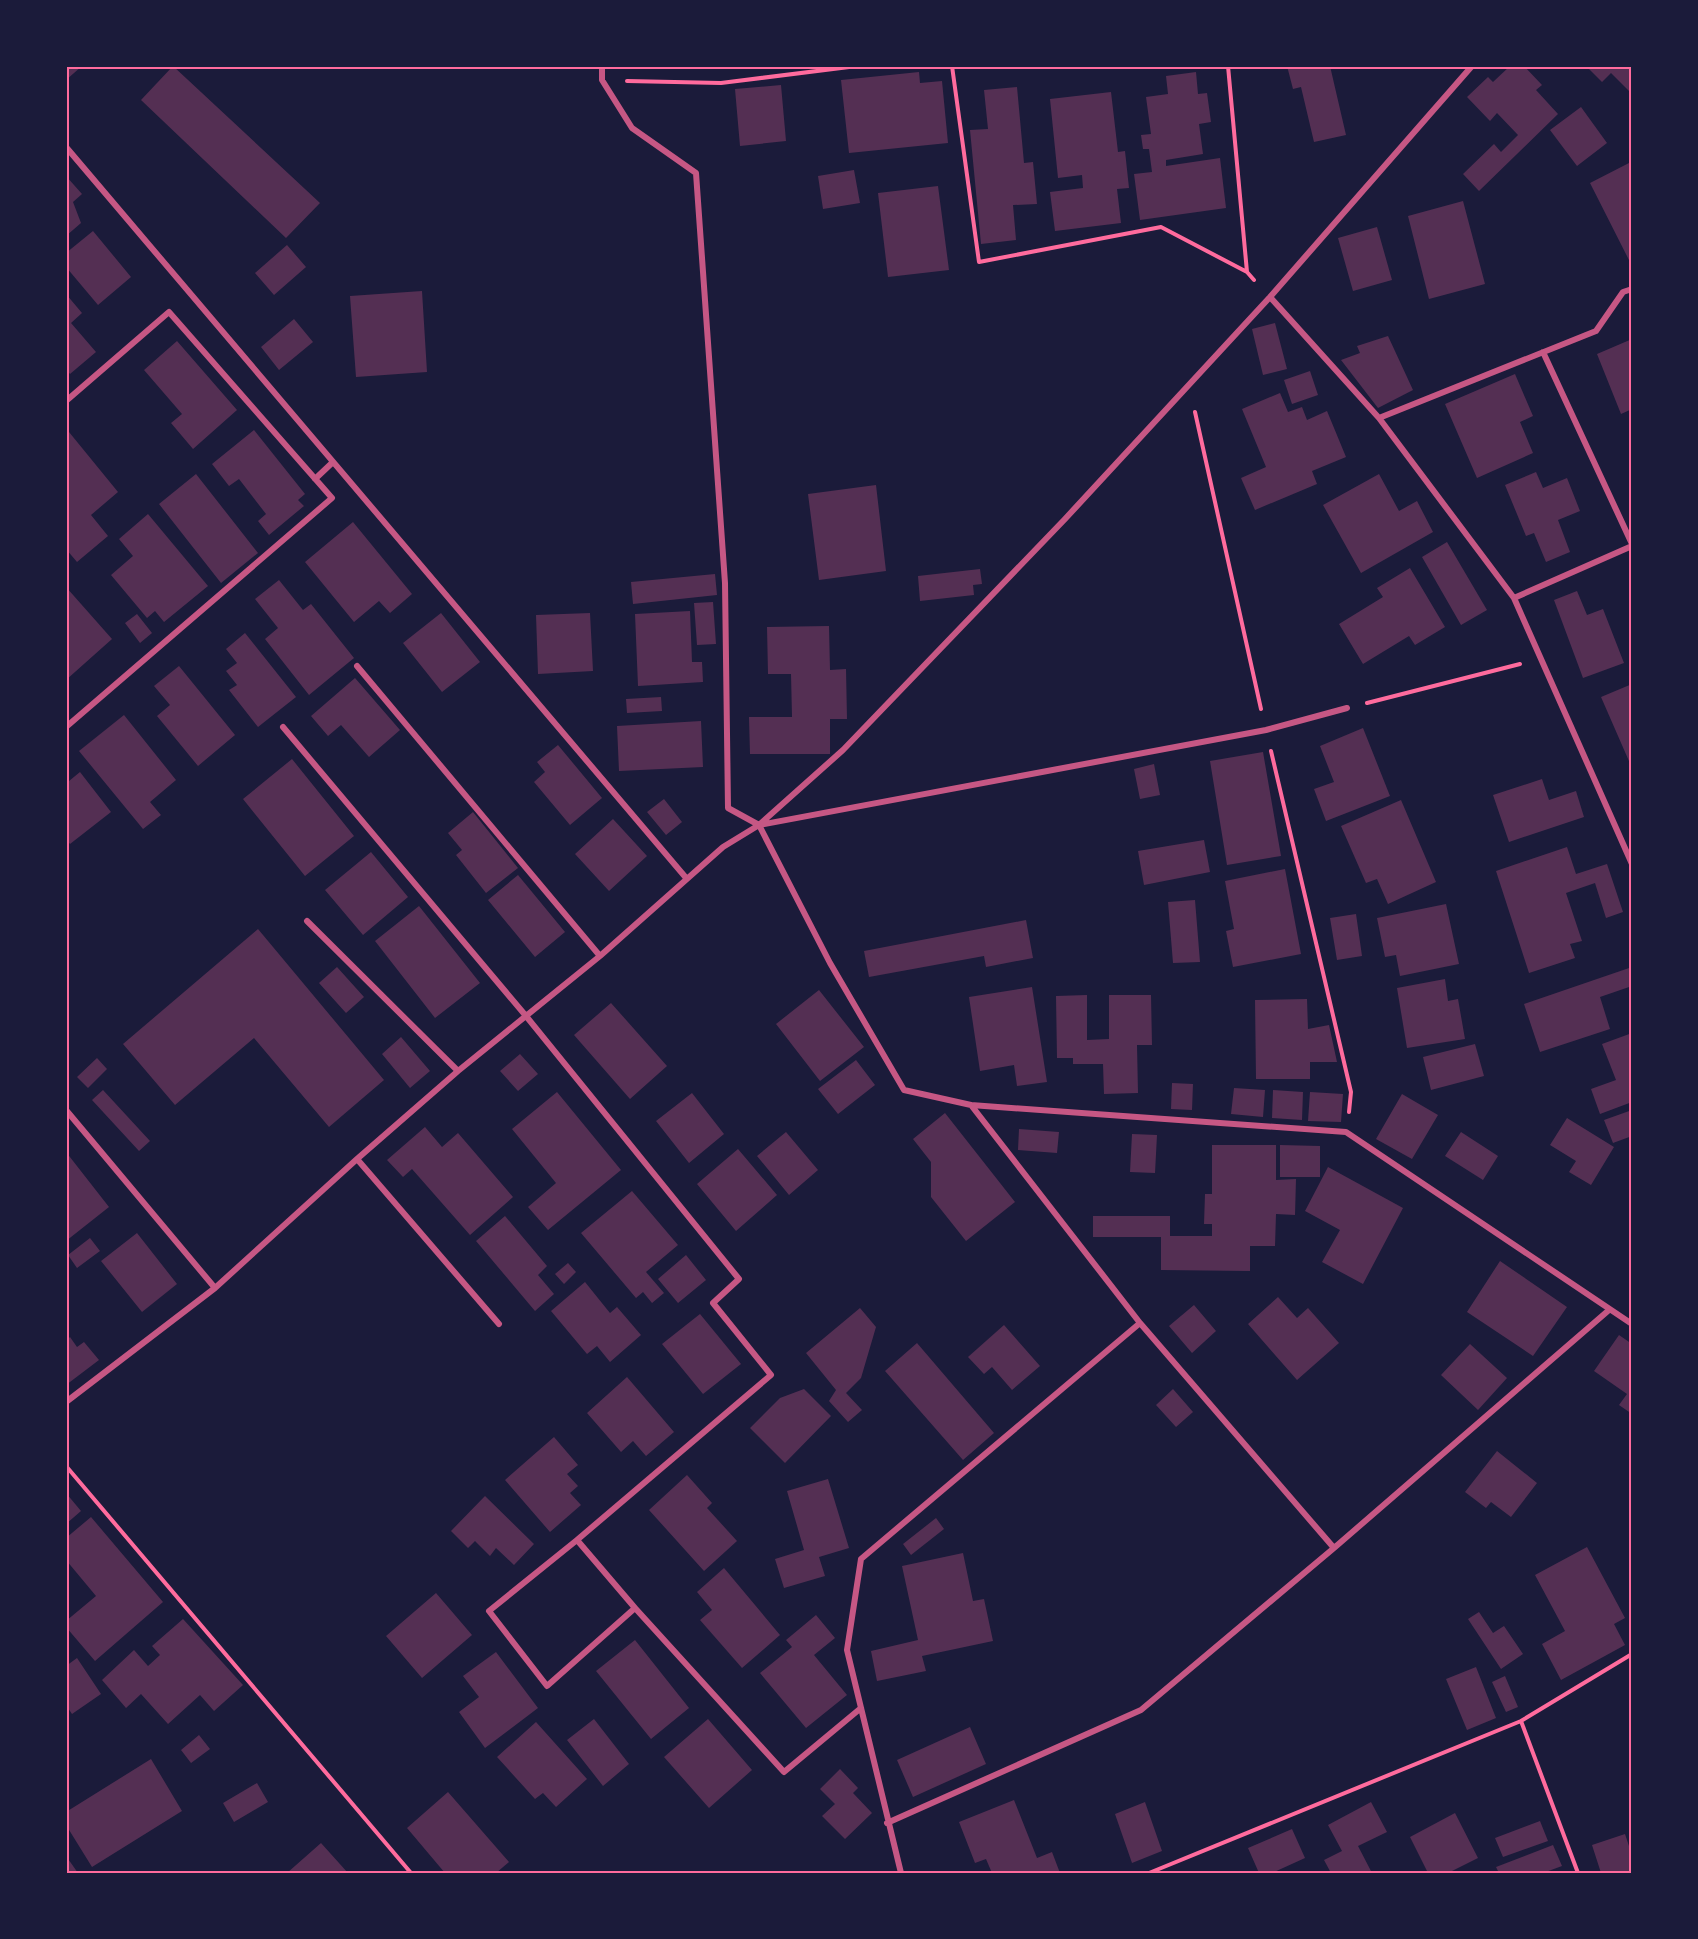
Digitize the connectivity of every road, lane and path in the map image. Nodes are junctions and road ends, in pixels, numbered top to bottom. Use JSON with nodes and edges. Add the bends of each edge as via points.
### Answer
{"nodes":[{"id":1,"x":602,"y":66,"type":"edge"},
{"id":2,"x":857,"y":66,"type":"edge"},
{"id":3,"x":952,"y":66,"type":"edge"},
{"id":4,"x":1227,"y":66,"type":"edge"},
{"id":5,"x":1473,"y":66,"type":"edge"},
{"id":6,"x":603,"y":80,"type":"junction"},
{"id":7,"x":66,"y":147,"type":"edge"},
{"id":8,"x":1247,"y":272,"type":"junction"},
{"id":9,"x":1632,"y":289,"type":"edge"},
{"id":10,"x":1269,"y":297,"type":"junction"},
{"id":11,"x":1543,"y":352,"type":"junction"},
{"id":12,"x":1188,"y":384,"type":"junction"},
{"id":13,"x":66,"y":401,"type":"edge"},
{"id":14,"x":1379,"y":418,"type":"junction"},
{"id":15,"x":333,"y":462,"type":"junction"},
{"id":16,"x":315,"y":479,"type":"junction"},
{"id":17,"x":1632,"y":545,"type":"edge"},
{"id":18,"x":1514,"y":598,"type":"junction"},
{"id":19,"x":1541,"y":658,"type":"junction"},
{"id":20,"x":357,"y":666,"type":"dead end"},
{"id":21,"x":1347,"y":708,"type":"joint"},
{"id":22,"x":66,"y":727,"type":"edge"},
{"id":23,"x":284,"y":727,"type":"dead end"},
{"id":24,"x":1266,"y":730,"type":"junction"},
{"id":25,"x":759,"y":825,"type":"junction"},
{"id":26,"x":1632,"y":864,"type":"edge"},
{"id":27,"x":687,"y":879,"type":"junction"},
{"id":28,"x":307,"y":921,"type":"dead end"},
{"id":29,"x":600,"y":956,"type":"junction"},
{"id":30,"x":526,"y":1016,"type":"junction"},
{"id":31,"x":458,"y":1071,"type":"junction"},
{"id":32,"x":971,"y":1105,"type":"junction"},
{"id":33,"x":66,"y":1110,"type":"edge"},
{"id":34,"x":1346,"y":1132,"type":"junction"},
{"id":35,"x":357,"y":1159,"type":"junction"},
{"id":36,"x":215,"y":1288,"type":"junction"},
{"id":37,"x":1610,"y":1310,"type":"junction"},
{"id":38,"x":1140,"y":1323,"type":"junction"},
{"id":39,"x":499,"y":1324,"type":"dead end"},
{"id":40,"x":1632,"y":1324,"type":"edge"},
{"id":41,"x":66,"y":1402,"type":"edge"},
{"id":42,"x":66,"y":1466,"type":"edge"},
{"id":43,"x":577,"y":1540,"type":"junction"},
{"id":44,"x":1334,"y":1548,"type":"junction"},
{"id":45,"x":635,"y":1608,"type":"junction"},
{"id":46,"x":1632,"y":1654,"type":"edge"},
{"id":47,"x":861,"y":1708,"type":"junction"},
{"id":48,"x":1521,"y":1721,"type":"junction"},
{"id":49,"x":887,"y":1823,"type":"junction"},
{"id":50,"x":411,"y":1873,"type":"edge"},
{"id":51,"x":901,"y":1873,"type":"edge"},
{"id":52,"x":1149,"y":1873,"type":"edge"},
{"id":53,"x":1578,"y":1873,"type":"edge"}],
"edges":[{"from":1,"to":6,"type":"street"},
{"from":2,"to":6,"type":"path","via":[[721,83]]},
{"from":3,"to":8,"type":"path","via":[[979,262],[1161,227]]},
{"from":4,"to":8,"type":"path"},
{"from":5,"to":10,"type":"street"},
{"from":6,"to":25,"type":"street","via":[[632,128],[696,173],[725,583],[728,807]]},
{"from":7,"to":15,"type":"street"},
{"from":8,"to":10,"type":"path"},
{"from":9,"to":11,"type":"street","via":[[1623,292],[1596,331]]},
{"from":10,"to":12,"type":"street"},
{"from":10,"to":14,"type":"street"},
{"from":11,"to":14,"type":"street"},
{"from":11,"to":17,"type":"street"},
{"from":12,"to":24,"type":"path"},
{"from":12,"to":25,"type":"street","via":[[1065,519],[843,750]]},
{"from":13,"to":16,"type":"street","via":[[169,312]]},
{"from":14,"to":18,"type":"street"},
{"from":15,"to":16,"type":"street"},
{"from":15,"to":27,"type":"street"},
{"from":16,"to":22,"type":"street","via":[[332,498]]},
{"from":17,"to":18,"type":"street"},
{"from":18,"to":19,"type":"street"},
{"from":19,"to":21,"type":"path"},
{"from":19,"to":26,"type":"street"},
{"from":20,"to":29,"type":"street"},
{"from":21,"to":24,"type":"street"},
{"from":23,"to":30,"type":"street"},
{"from":24,"to":25,"type":"street"},
{"from":24,"to":34,"type":"path","via":[[1351,1092]]},
{"from":25,"to":27,"type":"street","via":[[723,847]]},
{"from":25,"to":32,"type":"street","via":[[830,963],[904,1089]]},
{"from":27,"to":29,"type":"street"},
{"from":28,"to":31,"type":"street"},
{"from":29,"to":30,"type":"street"},
{"from":30,"to":31,"type":"street"},
{"from":30,"to":43,"type":"street","via":[[739,1279],[713,1303],[771,1375]]},
{"from":31,"to":35,"type":"street"},
{"from":32,"to":34,"type":"street"},
{"from":32,"to":38,"type":"street"},
{"from":33,"to":36,"type":"street"},
{"from":34,"to":37,"type":"street"},
{"from":35,"to":36,"type":"street"},
{"from":35,"to":39,"type":"street"},
{"from":36,"to":41,"type":"street"},
{"from":37,"to":40,"type":"street"},
{"from":37,"to":44,"type":"street"},
{"from":38,"to":44,"type":"street"},
{"from":38,"to":47,"type":"street","via":[[861,1559],[847,1650]]},
{"from":42,"to":50,"type":"path"},
{"from":43,"to":45,"type":"street"},
{"from":43,"to":45,"type":"street","via":[[489,1611],[547,1686]]},
{"from":44,"to":49,"type":"street","via":[[1141,1710]]},
{"from":45,"to":47,"type":"street","via":[[784,1772]]},
{"from":46,"to":48,"type":"path"},
{"from":47,"to":49,"type":"street"},
{"from":48,"to":52,"type":"path"},
{"from":48,"to":53,"type":"path"},
{"from":49,"to":51,"type":"street"}]}
